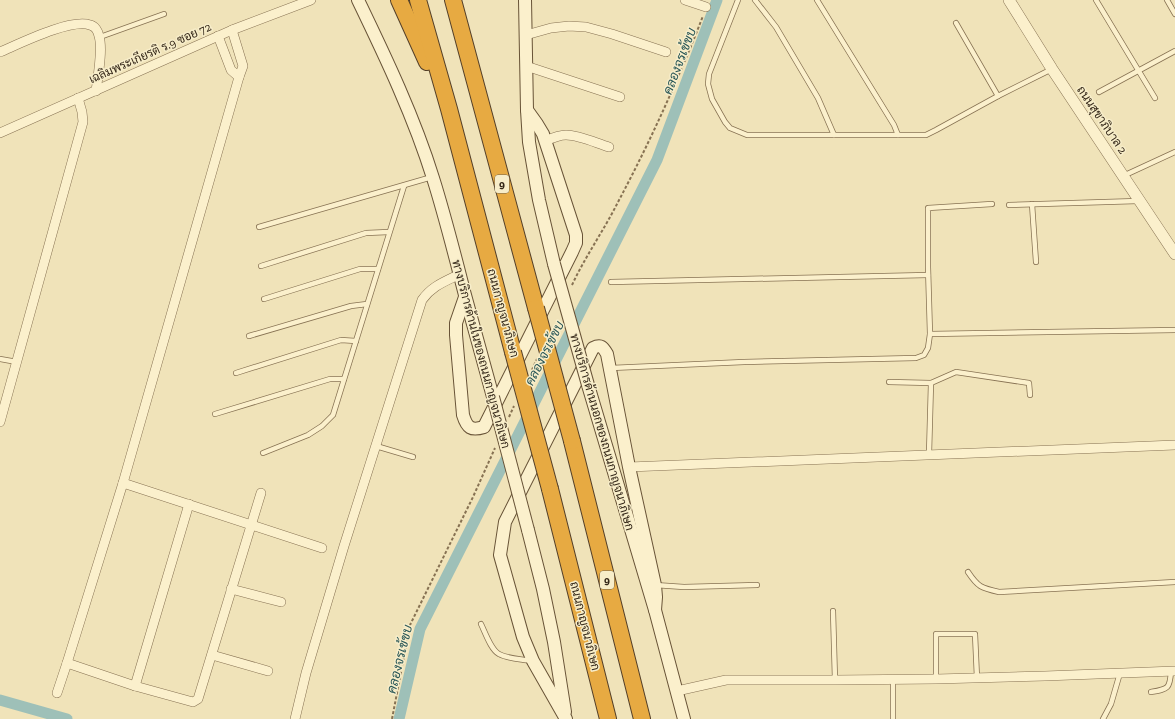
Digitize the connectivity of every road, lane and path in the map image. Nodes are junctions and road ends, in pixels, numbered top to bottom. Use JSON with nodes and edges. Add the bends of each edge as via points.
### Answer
{"nodes":[{"id":1,"x":311,"y":0,"type":"edge"},
{"id":2,"x":358,"y":0,"type":"edge"},
{"id":3,"x":399,"y":0,"type":"edge"},
{"id":4,"x":418,"y":0,"type":"edge"},
{"id":5,"x":453,"y":0,"type":"edge"},
{"id":6,"x":463,"y":0,"type":"edge"},
{"id":7,"x":525,"y":0,"type":"edge"},
{"id":8,"x":685,"y":0,"type":"edge"},
{"id":9,"x":738,"y":0,"type":"edge"},
{"id":10,"x":755,"y":0,"type":"edge"},
{"id":11,"x":817,"y":0,"type":"edge"},
{"id":12,"x":1009,"y":0,"type":"edge"},
{"id":13,"x":1096,"y":0,"type":"edge"},
{"id":14,"x":1167,"y":0,"type":"edge"},
{"id":15,"x":706,"y":7,"type":"dead end"},
{"id":16,"x":164,"y":14,"type":"dead end"},
{"id":17,"x":1175,"y":14,"type":"edge"},
{"id":18,"x":956,"y":23,"type":"dead end"},
{"id":19,"x":232,"y":30,"type":"junction"},
{"id":20,"x":526,"y":35,"type":"junction"},
{"id":21,"x":218,"y":36,"type":"junction"},
{"id":22,"x":100,"y":37,"type":"junction"},
{"id":23,"x":1175,"y":51,"type":"edge"},
{"id":24,"x":0,"y":52,"type":"edge"},
{"id":25,"x":666,"y":52,"type":"dead end"},
{"id":26,"x":469,"y":59,"type":"junction"},
{"id":27,"x":526,"y":66,"type":"junction"},
{"id":28,"x":1052,"y":69,"type":"junction"},
{"id":29,"x":1139,"y":71,"type":"junction"},
{"id":30,"x":239,"y":77,"type":"junction"},
{"id":31,"x":96,"y":91,"type":"junction"},
{"id":32,"x":1100,"y":92,"type":"dead end"},
{"id":33,"x":998,"y":96,"type":"junction"},
{"id":34,"x":620,"y":97,"type":"dead end"},
{"id":35,"x":78,"y":98,"type":"junction"},
{"id":36,"x":1155,"y":98,"type":"dead end"},
{"id":37,"x":449,"y":108,"type":"junction"},
{"id":38,"x":527,"y":110,"type":"junction"},
{"id":39,"x":0,"y":134,"type":"edge"},
{"id":40,"x":834,"y":135,"type":"junction"},
{"id":41,"x":898,"y":135,"type":"junction"},
{"id":42,"x":545,"y":141,"type":"junction"},
{"id":43,"x":609,"y":147,"type":"dead end"},
{"id":44,"x":1175,"y":152,"type":"edge"},
{"id":45,"x":1123,"y":176,"type":"junction"},
{"id":46,"x":433,"y":177,"type":"junction"},
{"id":47,"x":404,"y":186,"type":"junction"},
{"id":48,"x":1139,"y":200,"type":"junction"},
{"id":49,"x":992,"y":204,"type":"dead end"},
{"id":50,"x":1009,"y":204,"type":"dead end"},
{"id":51,"x":1032,"y":204,"type":"junction"},
{"id":52,"x":259,"y":227,"type":"dead end"},
{"id":53,"x":389,"y":232,"type":"junction"},
{"id":54,"x":1175,"y":254,"type":"edge"},
{"id":55,"x":1036,"y":262,"type":"dead end"},
{"id":56,"x":262,"y":266,"type":"dead end"},
{"id":57,"x":378,"y":269,"type":"junction"},
{"id":58,"x":460,"y":274,"type":"junction"},
{"id":59,"x":928,"y":275,"type":"junction"},
{"id":60,"x":611,"y":282,"type":"dead end"},
{"id":61,"x":465,"y":297,"type":"junction"},
{"id":62,"x":264,"y":299,"type":"dead end"},
{"id":63,"x":367,"y":304,"type":"junction"},
{"id":64,"x":1175,"y":330,"type":"edge"},
{"id":65,"x":930,"y":334,"type":"junction"},
{"id":66,"x":249,"y":336,"type":"dead end"},
{"id":67,"x":356,"y":341,"type":"junction"},
{"id":68,"x":0,"y":359,"type":"edge"},
{"id":69,"x":17,"y":362,"type":"junction"},
{"id":70,"x":610,"y":368,"type":"junction"},
{"id":71,"x":236,"y":373,"type":"dead end"},
{"id":72,"x":344,"y":379,"type":"junction"},
{"id":73,"x":889,"y":382,"type":"dead end"},
{"id":74,"x":931,"y":383,"type":"junction"},
{"id":75,"x":1030,"y":396,"type":"dead end"},
{"id":76,"x":215,"y":414,"type":"dead end"},
{"id":77,"x":0,"y":422,"type":"edge"},
{"id":78,"x":1175,"y":445,"type":"edge"},
{"id":79,"x":376,"y":446,"type":"junction"},
{"id":80,"x":263,"y":453,"type":"dead end"},
{"id":81,"x":930,"y":454,"type":"junction"},
{"id":82,"x":413,"y":457,"type":"dead end"},
{"id":83,"x":629,"y":467,"type":"junction"},
{"id":84,"x":122,"y":483,"type":"junction"},
{"id":85,"x":261,"y":493,"type":"dead end"},
{"id":86,"x":189,"y":504,"type":"junction"},
{"id":87,"x":251,"y":524,"type":"junction"},
{"id":88,"x":322,"y":548,"type":"dead end"},
{"id":89,"x":968,"y":572,"type":"dead end"},
{"id":90,"x":1175,"y":582,"type":"edge"},
{"id":91,"x":655,"y":585,"type":"junction"},
{"id":92,"x":757,"y":585,"type":"dead end"},
{"id":93,"x":232,"y":589,"type":"junction"},
{"id":94,"x":281,"y":602,"type":"dead end"},
{"id":95,"x":655,"y":610,"type":"junction"},
{"id":96,"x":833,"y":611,"type":"dead end"},
{"id":97,"x":481,"y":624,"type":"dead end"},
{"id":98,"x":212,"y":655,"type":"junction"},
{"id":99,"x":533,"y":661,"type":"junction"},
{"id":100,"x":68,"y":663,"type":"junction"},
{"id":101,"x":268,"y":671,"type":"dead end"},
{"id":102,"x":1173,"y":671,"type":"edge"},
{"id":103,"x":1120,"y":673,"type":"junction"},
{"id":104,"x":936,"y":678,"type":"junction"},
{"id":105,"x":977,"y":678,"type":"junction"},
{"id":106,"x":893,"y":679,"type":"junction"},
{"id":107,"x":835,"y":680,"type":"junction"},
{"id":108,"x":135,"y":686,"type":"junction"},
{"id":109,"x":677,"y":691,"type":"junction"},
{"id":110,"x":1151,"y":692,"type":"dead end"},
{"id":111,"x":57,"y":693,"type":"dead end"},
{"id":112,"x":295,"y":719,"type":"edge"},
{"id":113,"x":566,"y":719,"type":"edge"},
{"id":114,"x":608,"y":719,"type":"edge"},
{"id":115,"x":642,"y":719,"type":"edge"},
{"id":116,"x":684,"y":719,"type":"edge"},
{"id":117,"x":893,"y":719,"type":"edge"},
{"id":118,"x":1103,"y":719,"type":"edge"}],
"edges":[{"from":1,"to":19,"type":"street","name":"เฉลิมพระเกียรติ ร.9 ซอย 72"},
{"from":2,"to":46,"type":"main road","name":"ทางบริการด้านในของถนนกาญจนาภิเษก","via":[[406,105]]},
{"from":3,"to":37,"type":"highway"},
{"from":4,"to":37,"type":"highway","name":"ถนนกาญจนาภิเษก"},
{"from":5,"to":26,"type":"highway","number":"9"},
{"from":6,"to":26,"type":"highway","via":[[469,34]]},
{"from":7,"to":20,"type":"main road","name":"ทางบริการด้านนอกของถนนกาญจนาภิเษก"},
{"from":8,"to":15,"type":"street"},
{"from":9,"to":40,"type":"lane","via":[[709,74],[708,84],[712,99],[725,122],[730,128],[747,135]]},
{"from":10,"to":40,"type":"lane","via":[[776,27],[818,98]]},
{"from":11,"to":41,"type":"lane","via":[[894,124]]},
{"from":12,"to":28,"type":"street","name":"ถนนสุขาภิบาล 2"},
{"from":13,"to":29,"type":"lane"},
{"from":14,"to":17,"type":"lane"},
{"from":16,"to":22,"type":"lane"},
{"from":18,"to":33,"type":"lane"},
{"from":19,"to":21,"type":"street","name":"เฉลิมพระเกียรติ ร.9 ซอย 72"},
{"from":19,"to":30,"type":"street","via":[[243,66]]},
{"from":20,"to":25,"type":"street","via":[[551,28],[586,27]]},
{"from":20,"to":27,"type":"main road","name":"ทางบริการด้านนอกของถนนกาญจนาภิเษก"},
{"from":21,"to":30,"type":"street","via":[[231,70]]},
{"from":21,"to":31,"type":"street","name":"เฉลิมพระเกียรติ ร.9 ซอย 72"},
{"from":22,"to":24,"type":"street","via":[[91,25],[71,24]]},
{"from":22,"to":31,"type":"street"},
{"from":23,"to":29,"type":"lane"},
{"from":26,"to":115,"type":"highway","number":"9","bridge":true,"via":[[572,441]]},
{"from":27,"to":34,"type":"street"},
{"from":27,"to":38,"type":"main road","name":"ทางบริการด้านนอกของถนนกาญจนาภิเษก"},
{"from":28,"to":33,"type":"lane"},
{"from":28,"to":45,"type":"street","name":"ถนนสุขาภิบาล 2"},
{"from":29,"to":32,"type":"lane"},
{"from":29,"to":36,"type":"lane"},
{"from":30,"to":84,"type":"street"},
{"from":31,"to":35,"type":"street","name":"เฉลิมพระเกียรติ ร.9 ซอย 72"},
{"from":33,"to":41,"type":"lane","via":[[926,135]]},
{"from":35,"to":39,"type":"street","name":"เฉลิมพระเกียรติ ร.9 ซอย 72"},
{"from":35,"to":69,"type":"street","via":[[83,122]]},
{"from":37,"to":114,"type":"highway","name":"ถนนกาญจนาภิเษก","bridge":true},
{"from":38,"to":42,"type":"main road"},
{"from":38,"to":95,"type":"main road","name":"ทางบริการด้านนอกของถนนกาญจนาภิเษก","bridge":true,"via":[[529,142],[539,200],[554,264]]},
{"from":40,"to":41,"type":"lane"},
{"from":42,"to":43,"type":"street","via":[[567,135]]},
{"from":42,"to":61,"type":"main road","via":[[576,235],[576,243],[484,427],[478,429],[468,427],[463,415],[456,322]]},
{"from":44,"to":45,"type":"lane"},
{"from":45,"to":48,"type":"street","name":"ถนนสุขาภิบาล 2"},
{"from":46,"to":47,"type":"lane"},
{"from":46,"to":58,"type":"main road","name":"ทางบริการด้านในของถนนกาญจนาภิเษก"},
{"from":47,"to":52,"type":"lane"},
{"from":47,"to":53,"type":"lane"},
{"from":48,"to":51,"type":"lane"},
{"from":48,"to":54,"type":"street","name":"ถนนสุขาภิบาล 2"},
{"from":49,"to":59,"type":"lane","via":[[928,208]]},
{"from":50,"to":51,"type":"lane"},
{"from":51,"to":55,"type":"lane"},
{"from":53,"to":56,"type":"lane","via":[[366,233]]},
{"from":53,"to":57,"type":"lane"},
{"from":57,"to":62,"type":"lane","via":[[360,269]]},
{"from":57,"to":63,"type":"lane"},
{"from":58,"to":61,"type":"main road","name":"ทางบริการด้านในของถนนกาญจนาภิเษก"},
{"from":58,"to":79,"type":"street","via":[[435,287],[422,300]]},
{"from":59,"to":60,"type":"lane"},
{"from":59,"to":65,"type":"lane"},
{"from":61,"to":113,"type":"main road","name":"ทางบริการด้านในของถนนกาญจนาภิเษก","bridge":true,"via":[[543,589]]},
{"from":63,"to":66,"type":"lane","via":[[351,306]]},
{"from":63,"to":67,"type":"lane"},
{"from":64,"to":65,"type":"lane"},
{"from":65,"to":70,"type":"lane","via":[[924,355],[916,358]]},
{"from":67,"to":71,"type":"lane","via":[[341,340]]},
{"from":67,"to":72,"type":"lane"},
{"from":68,"to":69,"type":"lane"},
{"from":69,"to":77,"type":"street"},
{"from":70,"to":83,"type":"main road"},
{"from":70,"to":99,"type":"main road","via":[[604,347],[593,348],[505,522],[500,555],[523,637]]},
{"from":72,"to":76,"type":"lane","via":[[330,379]]},
{"from":72,"to":80,"type":"lane","via":[[333,415],[322,426],[308,435]]},
{"from":73,"to":74,"type":"lane"},
{"from":74,"to":75,"type":"lane","via":[[956,372],[1029,383]]},
{"from":74,"to":81,"type":"lane"},
{"from":78,"to":81,"type":"street"},
{"from":79,"to":82,"type":"lane"},
{"from":79,"to":112,"type":"street","via":[[306,673]]},
{"from":81,"to":83,"type":"street"},
{"from":83,"to":91,"type":"main road"},
{"from":84,"to":86,"type":"street"},
{"from":84,"to":100,"type":"street"},
{"from":85,"to":87,"type":"street"},
{"from":86,"to":87,"type":"street"},
{"from":86,"to":108,"type":"street"},
{"from":87,"to":88,"type":"street"},
{"from":87,"to":93,"type":"street"},
{"from":89,"to":90,"type":"lane","via":[[974,582],[983,589],[999,592]]},
{"from":91,"to":92,"type":"lane"},
{"from":91,"to":95,"type":"main road"},
{"from":93,"to":94,"type":"street"},
{"from":93,"to":98,"type":"street"},
{"from":95,"to":109,"type":"main road","name":"ทางบริการด้านนอกของถนนกาญจนาภิเษก"},
{"from":96,"to":107,"type":"lane"},
{"from":97,"to":99,"type":"lane","via":[[498,654]]},
{"from":98,"to":101,"type":"street"},
{"from":98,"to":108,"type":"street","via":[[197,701]]},
{"from":99,"to":113,"type":"main road"},
{"from":100,"to":108,"type":"street"},
{"from":100,"to":111,"type":"street"},
{"from":102,"to":103,"type":"street"},
{"from":102,"to":110,"type":"lane","via":[[1168,687]]},
{"from":103,"to":105,"type":"street"},
{"from":103,"to":118,"type":"lane","via":[[1111,704]]},
{"from":104,"to":105,"type":"street"},
{"from":104,"to":105,"type":"lane","via":[[936,634],[975,634]]},
{"from":104,"to":106,"type":"street"},
{"from":106,"to":107,"type":"street"},
{"from":106,"to":117,"type":"lane"},
{"from":107,"to":109,"type":"street","via":[[726,680]]},
{"from":109,"to":116,"type":"main road","name":"ทางบริการด้านนอกของถนนกาญจนาภิเษก"}]}
